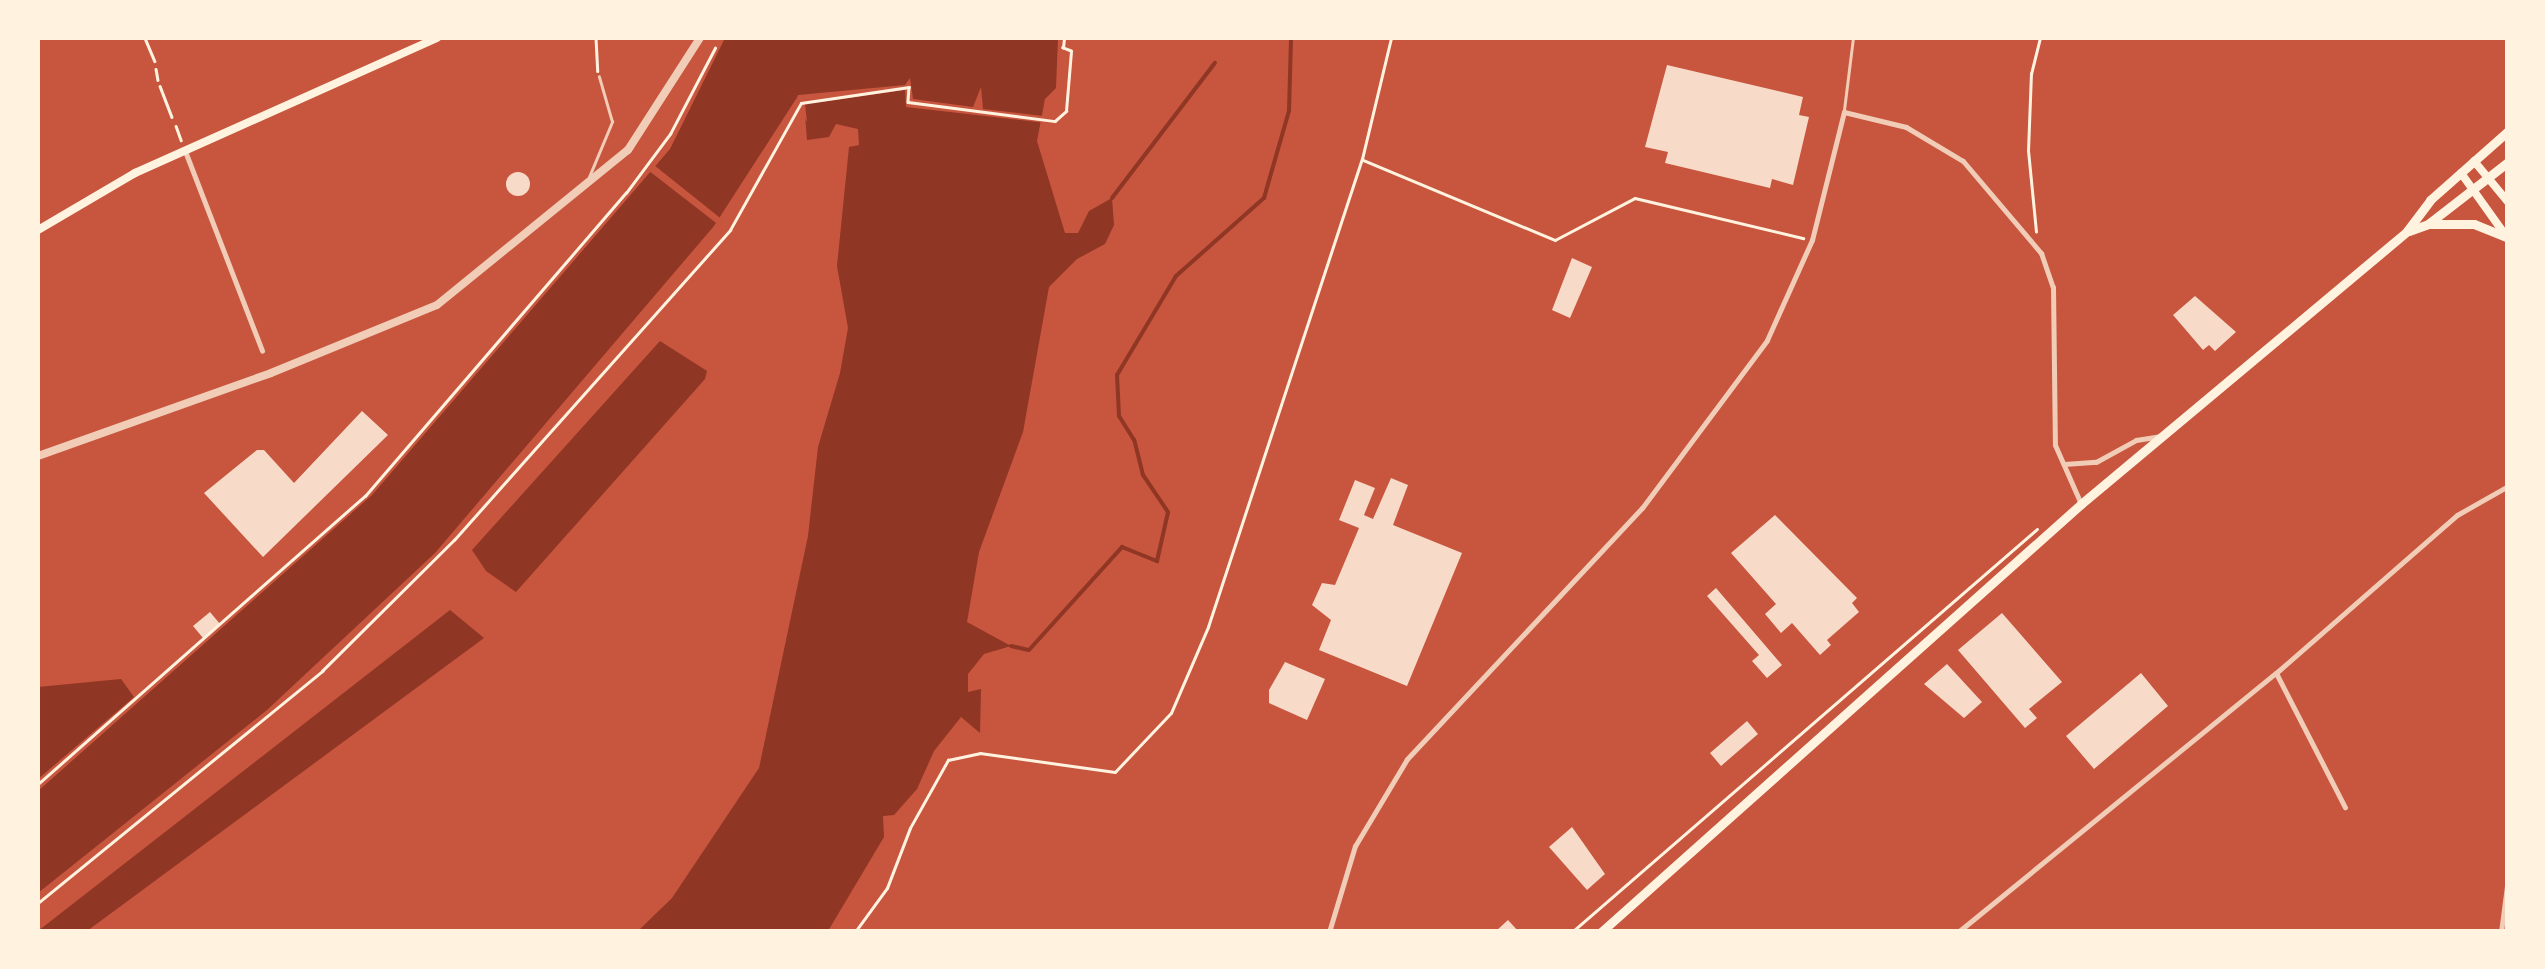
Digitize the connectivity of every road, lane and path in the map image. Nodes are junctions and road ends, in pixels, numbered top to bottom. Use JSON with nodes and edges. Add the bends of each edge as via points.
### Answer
{"nodes":[{"id":1,"x":145,"y":38,"type":"edge"},
{"id":2,"x":437,"y":38,"type":"edge"},
{"id":3,"x":596,"y":38,"type":"edge"},
{"id":4,"x":700,"y":38,"type":"edge"},
{"id":5,"x":1064,"y":38,"type":"edge"},
{"id":6,"x":1390,"y":38,"type":"edge"},
{"id":7,"x":1853,"y":38,"type":"edge"},
{"id":8,"x":2040,"y":38,"type":"edge"},
{"id":9,"x":715,"y":48,"type":"dead end"},
{"id":10,"x":155,"y":61,"type":"dead end"},
{"id":11,"x":156,"y":69,"type":"dead end"},
{"id":12,"x":599,"y":77,"type":"joint"},
{"id":13,"x":158,"y":80,"type":"dead end"},
{"id":14,"x":160,"y":86,"type":"dead end"},
{"id":15,"x":1844,"y":112,"type":"junction"},
{"id":16,"x":172,"y":117,"type":"dead end"},
{"id":17,"x":176,"y":126,"type":"dead end"},
{"id":18,"x":2508,"y":131,"type":"edge"},
{"id":19,"x":185,"y":151,"type":"junction"},
{"id":20,"x":1362,"y":159,"type":"junction"},
{"id":21,"x":2474,"y":161,"type":"junction"},
{"id":22,"x":2508,"y":162,"type":"edge"},
{"id":23,"x":2461,"y":173,"type":"junction"},
{"id":24,"x":2488,"y":178,"type":"junction"},
{"id":25,"x":585,"y":188,"type":"junction"},
{"id":26,"x":2473,"y":189,"type":"junction"},
{"id":27,"x":2508,"y":202,"type":"edge"},
{"id":28,"x":2428,"y":224,"type":"junction"},
{"id":29,"x":38,"y":230,"type":"edge"},
{"id":30,"x":2406,"y":232,"type":"junction"},
{"id":31,"x":2507,"y":238,"type":"edge"},
{"id":32,"x":1812,"y":240,"type":"junction"},
{"id":33,"x":2040,"y":253,"type":"junction"},
{"id":34,"x":262,"y":351,"type":"dead end"},
{"id":35,"x":2165,"y":435,"type":"junction"},
{"id":36,"x":38,"y":456,"type":"edge"},
{"id":37,"x":2064,"y":464,"type":"junction"},
{"id":38,"x":2508,"y":486,"type":"edge"},
{"id":39,"x":2081,"y":504,"type":"junction"},
{"id":40,"x":2058,"y":524,"type":"junction"},
{"id":41,"x":2276,"y":673,"type":"junction"},
{"id":42,"x":38,"y":784,"type":"edge"},
{"id":43,"x":2345,"y":807,"type":"dead end"},
{"id":44,"x":2508,"y":878,"type":"edge"},
{"id":45,"x":38,"y":902,"type":"edge"},
{"id":46,"x":855,"y":932,"type":"edge"},
{"id":47,"x":1329,"y":932,"type":"edge"},
{"id":48,"x":1572,"y":932,"type":"edge"},
{"id":49,"x":1601,"y":932,"type":"edge"},
{"id":50,"x":1958,"y":932,"type":"edge"},
{"id":51,"x":2501,"y":932,"type":"edge"}],
"edges":[{"from":1,"to":10,"type":"path"},
{"from":2,"to":19,"type":"main road"},
{"from":3,"to":12,"type":"path"},
{"from":4,"to":25,"type":"street","via":[[628,150]]},
{"from":5,"to":45,"type":"path","via":[[1063,48],[1071,50],[1066,111],[1054,121],[908,102],[910,88],[804,102],[730,230],[454,540],[322,671]]},
{"from":6,"to":20,"type":"path"},
{"from":7,"to":15,"type":"lane"},
{"from":8,"to":33,"type":"path","via":[[2030,74],[2028,150]]},
{"from":9,"to":42,"type":"path","via":[[670,134],[626,193],[365,496]]},
{"from":11,"to":13,"type":"path"},
{"from":12,"to":25,"type":"lane","via":[[612,122]]},
{"from":14,"to":16,"type":"path"},
{"from":15,"to":32,"type":"street"},
{"from":15,"to":33,"type":"street","via":[[1937,142],[1983,180]]},
{"from":17,"to":19,"type":"path"},
{"from":18,"to":21,"type":"main road"},
{"from":19,"to":29,"type":"main road"},
{"from":19,"to":34,"type":"street"},
{"from":20,"to":32,"type":"path","via":[[1555,240],[1635,198]]},
{"from":20,"to":46,"type":"path","via":[[1208,627],[1164,724],[1115,772],[980,752],[948,760],[910,828],[887,888]]},
{"from":21,"to":23,"type":"main road"},
{"from":21,"to":24,"type":"main road"},
{"from":22,"to":24,"type":"main road"},
{"from":23,"to":26,"type":"main road"},
{"from":23,"to":30,"type":"main road"},
{"from":24,"to":26,"type":"main road"},
{"from":24,"to":27,"type":"main road"},
{"from":25,"to":36,"type":"street","via":[[437,306]]},
{"from":26,"to":28,"type":"main road"},
{"from":26,"to":31,"type":"main road"},
{"from":28,"to":30,"type":"main road"},
{"from":28,"to":31,"type":"main road","via":[[2474,224]]},
{"from":30,"to":35,"type":"main road"},
{"from":32,"to":47,"type":"street","via":[[1768,340],[1687,453],[1576,583],[1408,758],[1356,846]]},
{"from":33,"to":37,"type":"street","via":[[2052,288],[2056,445]]},
{"from":35,"to":37,"type":"street","via":[[2136,440],[2096,462]]},
{"from":35,"to":39,"type":"main road"},
{"from":37,"to":39,"type":"street"},
{"from":38,"to":41,"type":"street","via":[[2457,516]]},
{"from":39,"to":40,"type":"main road"},
{"from":40,"to":48,"type":"path","via":[[2030,531]]},
{"from":40,"to":49,"type":"main road"},
{"from":41,"to":43,"type":"street"},
{"from":41,"to":50,"type":"street"},
{"from":44,"to":51,"type":"street"}]}
